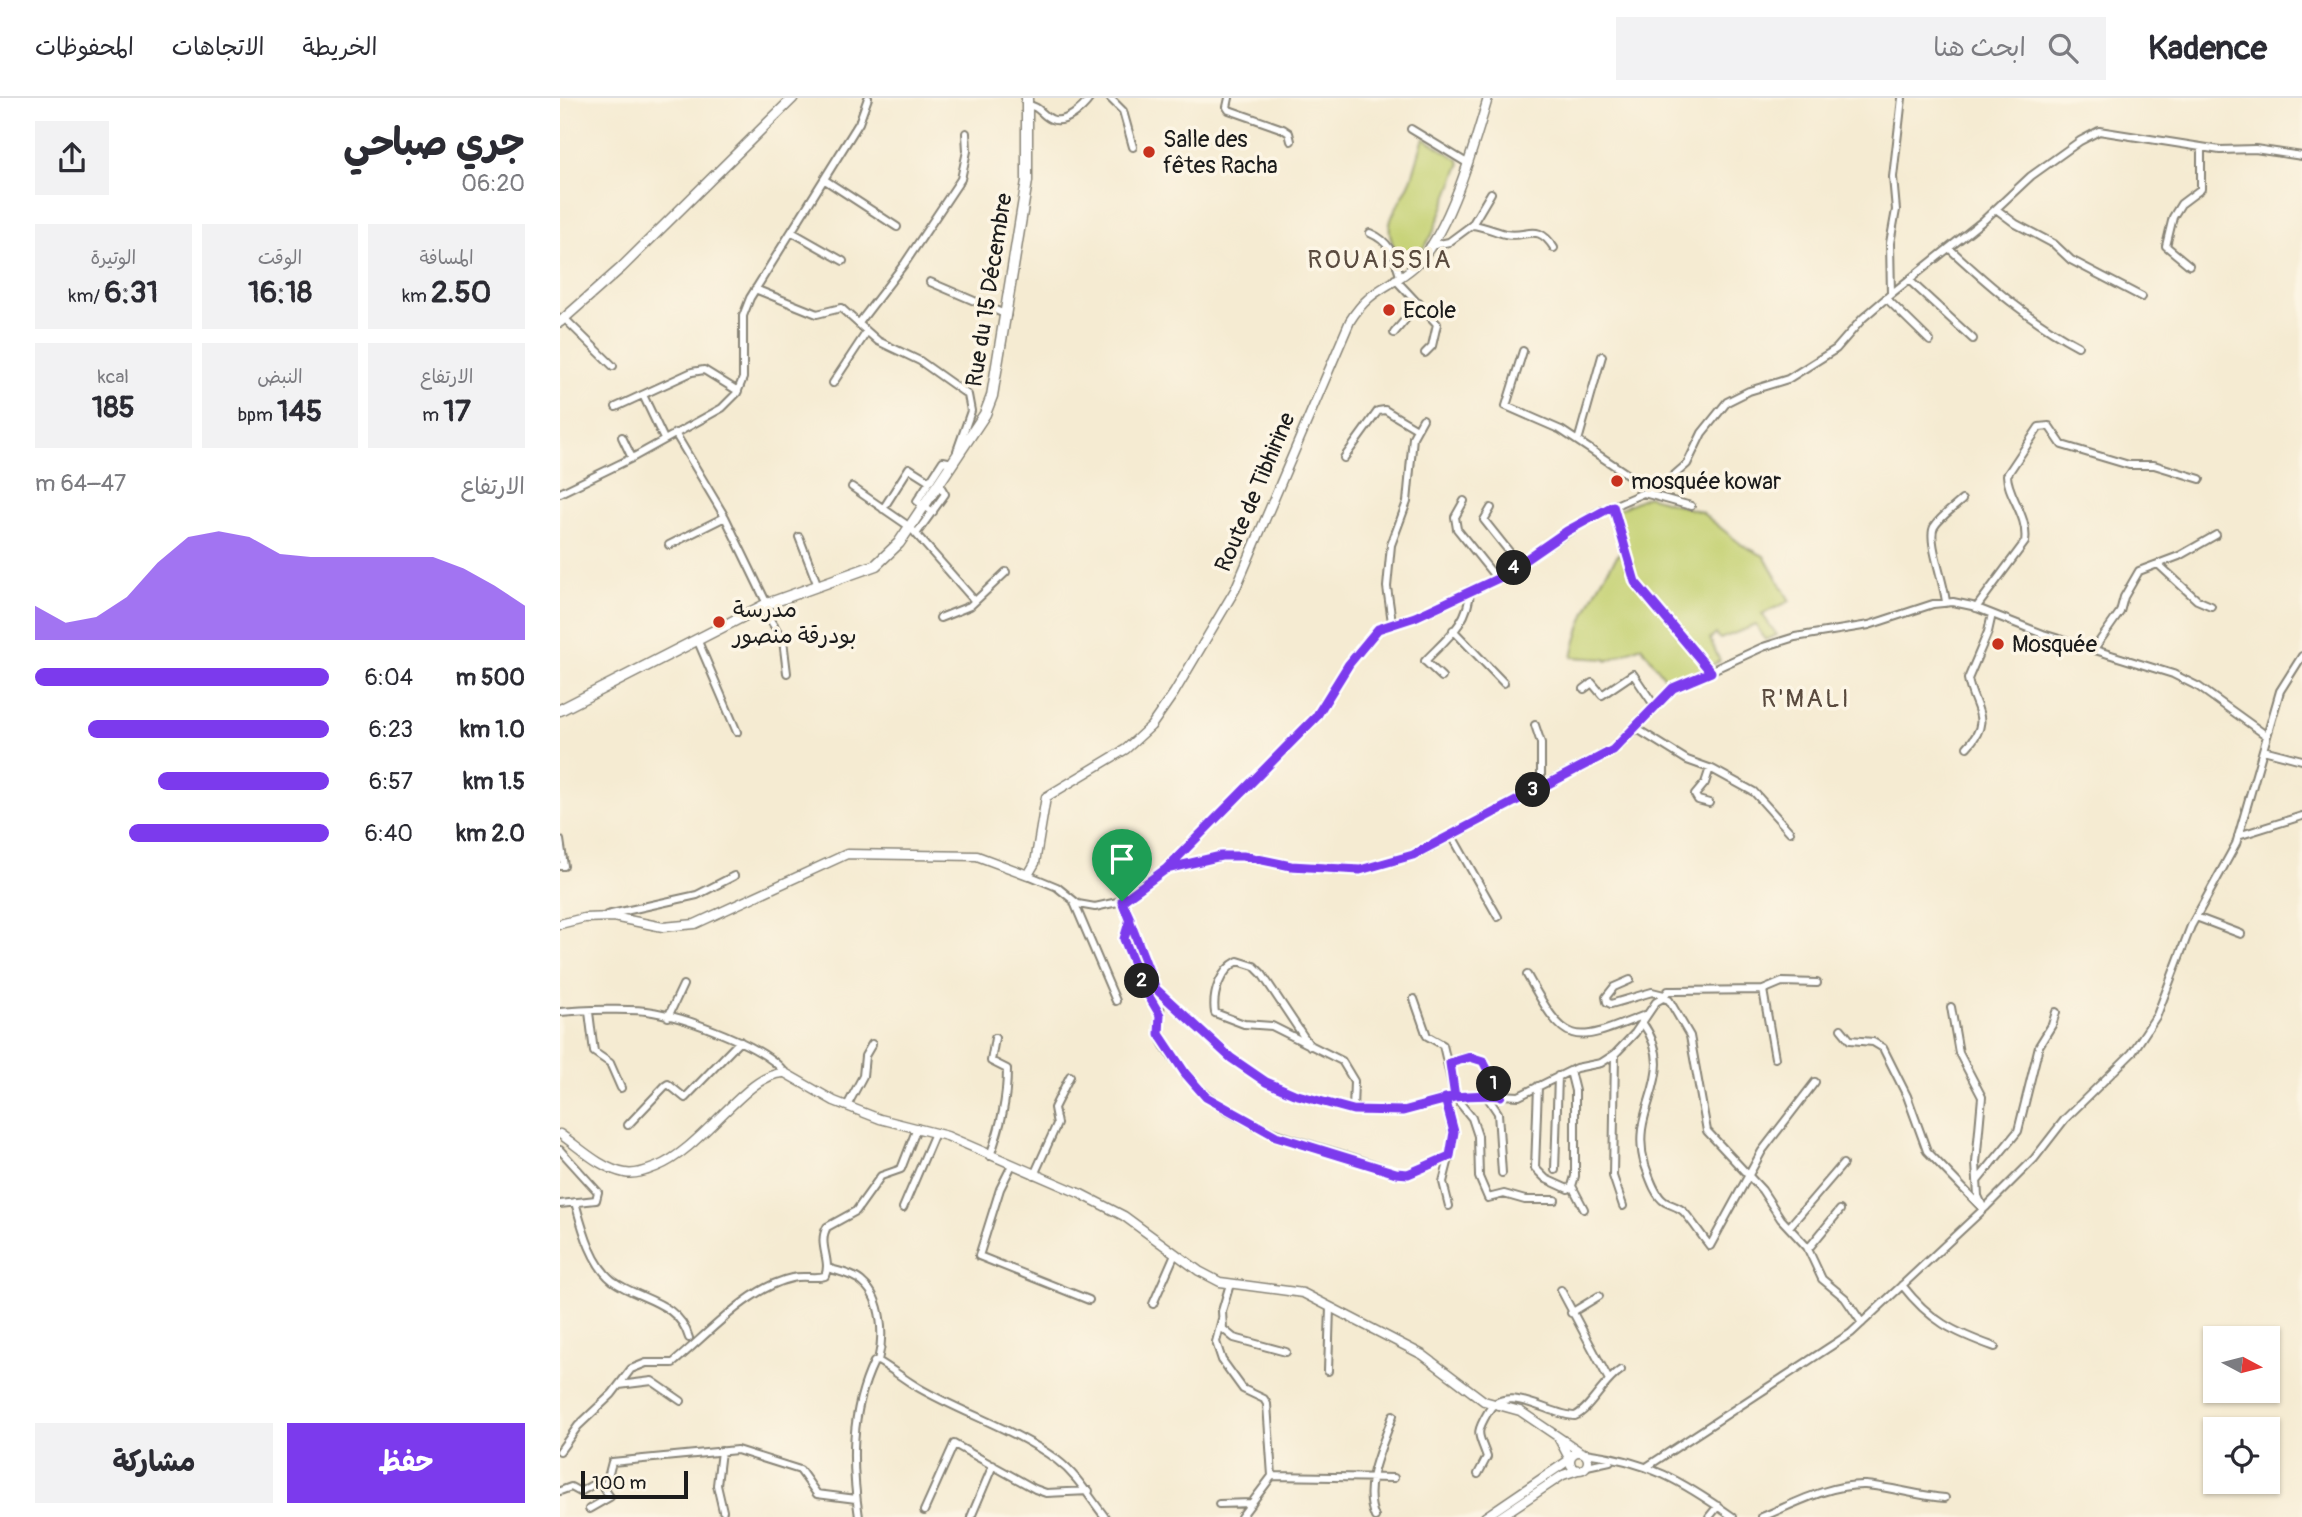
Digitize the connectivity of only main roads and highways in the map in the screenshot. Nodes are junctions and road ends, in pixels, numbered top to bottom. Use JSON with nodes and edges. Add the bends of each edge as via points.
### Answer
{"nodes":[{"id":1,"x":793,"y":98,"type":"edge"},
{"id":2,"x":1027,"y":101,"type":"edge"},
{"id":3,"x":562,"y":320,"type":"edge"},
{"id":4,"x":560,"y":710,"type":"edge"}],
"edges":[{"from":1,"to":3,"type":"main road"},
{"from":2,"to":4,"type":"main road","name":"Rue du 15 Décembre","via":[[1027,181],[992,396],[913,531],[876,565],[765,605]]}]}
